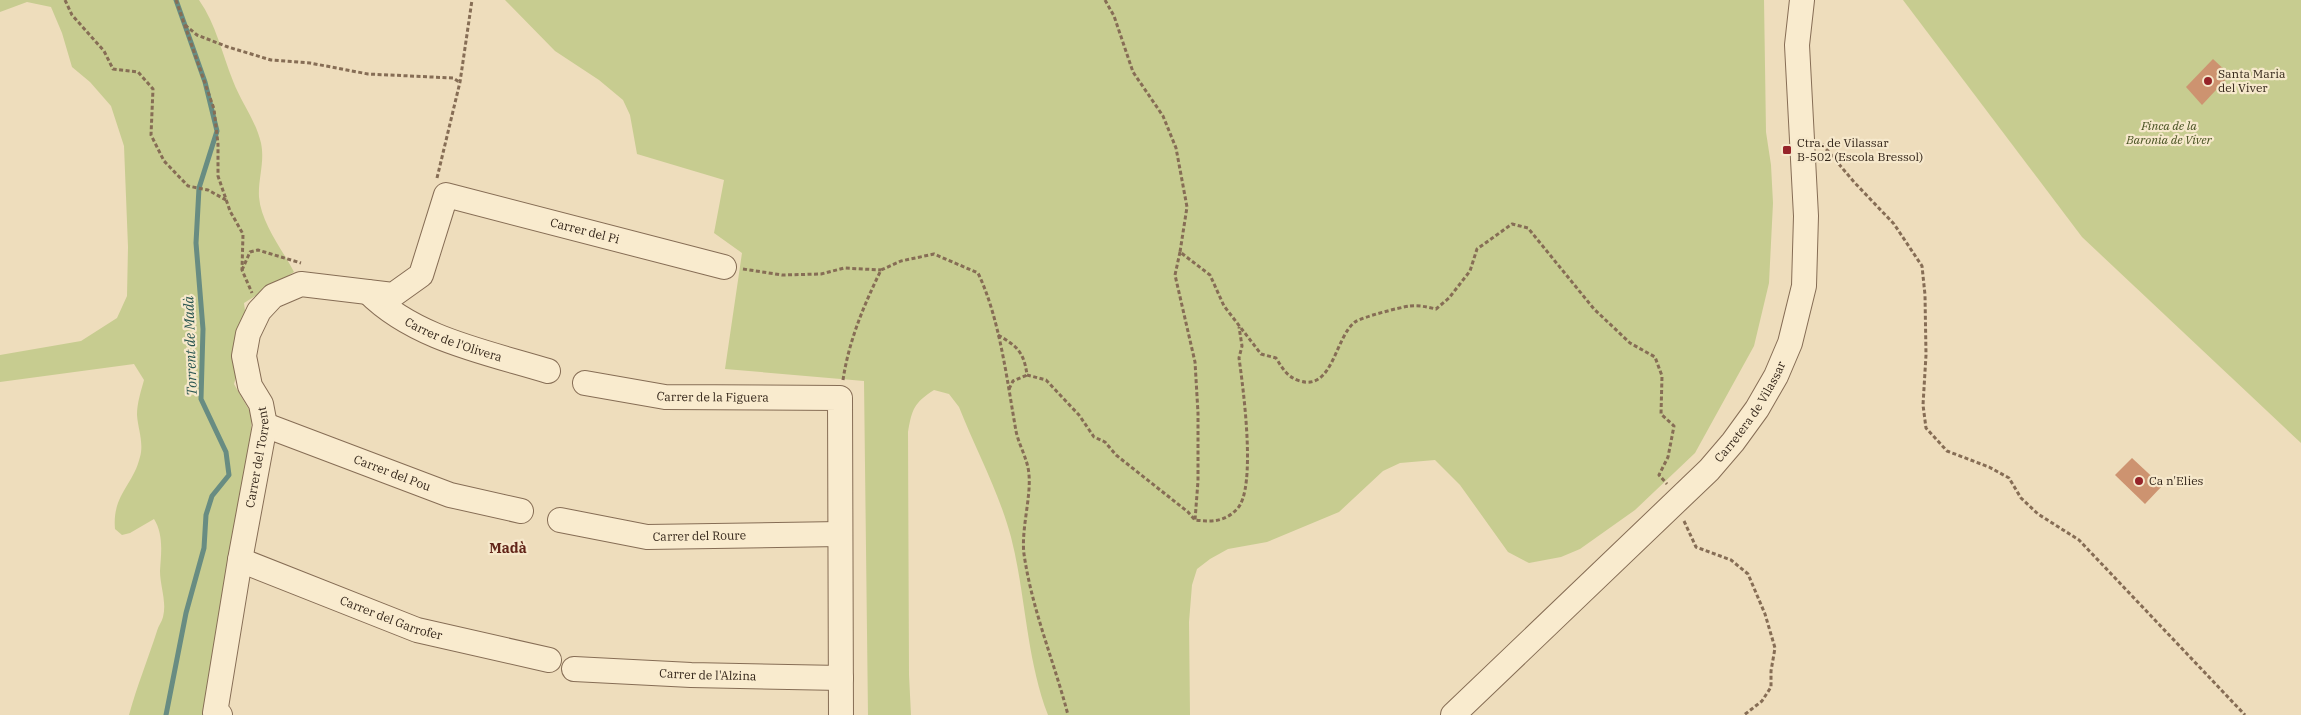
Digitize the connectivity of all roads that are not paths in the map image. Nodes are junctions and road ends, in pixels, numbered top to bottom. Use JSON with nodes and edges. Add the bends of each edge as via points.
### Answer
{"nodes":[{"id":1,"x":1802,"y":0,"type":"edge"},
{"id":2,"x":441,"y":190,"type":"joint"},
{"id":3,"x":724,"y":267,"type":"road end"},
{"id":4,"x":368,"y":292,"type":"junction"},
{"id":5,"x":548,"y":371,"type":"dead end"},
{"id":6,"x":585,"y":383,"type":"dead end"},
{"id":7,"x":265,"y":425,"type":"junction"},
{"id":8,"x":521,"y":511,"type":"dead end"},
{"id":9,"x":560,"y":520,"type":"dead end"},
{"id":10,"x":840,"y":534,"type":"junction"},
{"id":11,"x":240,"y":560,"type":"junction"},
{"id":12,"x":550,"y":660,"type":"dead end"},
{"id":13,"x":574,"y":669,"type":"dead end"},
{"id":14,"x":841,"y":678,"type":"junction"},
{"id":15,"x":220,"y":715,"type":"edge"},
{"id":16,"x":841,"y":715,"type":"edge"},
{"id":17,"x":1453,"y":715,"type":"edge"}],
"edges":[{"from":1,"to":17,"type":"street","name":"Carretera de Vilassar","via":[[1797,45],[1806,216],[1804,286],[1790,343],[1776,376],[1733,442]]},
{"from":2,"to":3,"type":"street","name":"Carrer del Pi"},
{"from":2,"to":4,"type":"street","name":"Carrer del Torrent","via":[[421,275],[393,295]]},
{"from":4,"to":5,"type":"street","name":"Carrer de l'Olivera","via":[[382,306],[428,334]]},
{"from":4,"to":7,"type":"street","name":"Carrer del Torrent","via":[[301,284],[273,296],[259,311],[248,334],[244,356],[250,386],[262,404]]},
{"from":6,"to":10,"type":"street","name":"Carrer de la Figuera","via":[[665,397],[840,398]]},
{"from":7,"to":8,"type":"street","name":"Carrer del Pou","via":[[450,496]]},
{"from":7,"to":11,"type":"street","name":"Carrer del Torrent"},
{"from":9,"to":10,"type":"street","name":"Carrer del Roure","via":[[647,537]]},
{"from":10,"to":14,"type":"street"},
{"from":11,"to":12,"type":"street","name":"Carrer del Garrofer","via":[[417,630]]},
{"from":11,"to":15,"type":"street","name":"Carrer del Torrent","via":[[215,713]]},
{"from":13,"to":14,"type":"street","name":"Carrer de l'Alzina"},
{"from":14,"to":16,"type":"street"}]}
